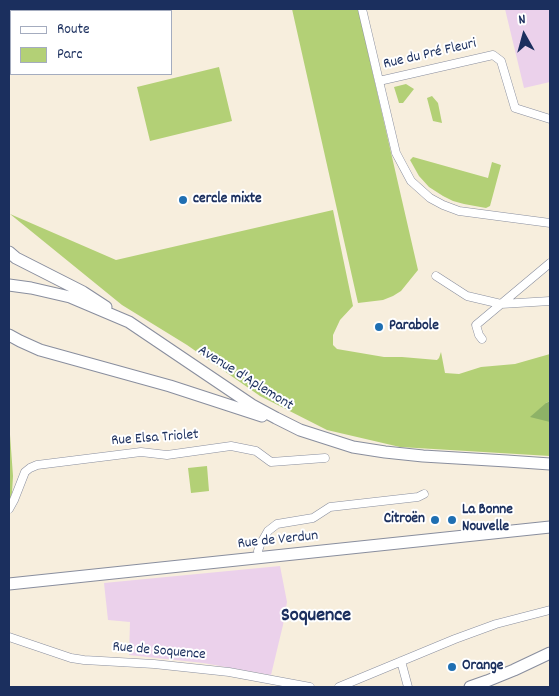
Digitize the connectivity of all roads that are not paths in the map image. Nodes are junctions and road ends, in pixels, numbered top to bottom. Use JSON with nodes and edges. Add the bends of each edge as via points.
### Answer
{"nodes":[{"id":1,"x":362,"y":9,"type":"edge"},
{"id":2,"x":379,"y":81,"type":"junction"},
{"id":3,"x":550,"y":119,"type":"edge"},
{"id":4,"x":550,"y":223,"type":"edge"},
{"id":5,"x":9,"y":252,"type":"edge"},
{"id":6,"x":550,"y":263,"type":"edge"},
{"id":7,"x":436,"y":276,"type":"dead end"},
{"id":8,"x":9,"y":285,"type":"edge"},
{"id":9,"x":550,"y":301,"type":"edge"},
{"id":10,"x":501,"y":304,"type":"junction"},
{"id":11,"x":128,"y":322,"type":"junction"},
{"id":12,"x":9,"y":335,"type":"edge"},
{"id":13,"x":482,"y":339,"type":"dead end"},
{"id":14,"x":276,"y":418,"type":"junction"},
{"id":15,"x":325,"y":458,"type":"dead end"},
{"id":16,"x":546,"y":464,"type":"edge"},
{"id":17,"x":424,"y":494,"type":"dead end"},
{"id":18,"x":9,"y":509,"type":"edge"},
{"id":19,"x":550,"y":527,"type":"edge"},
{"id":20,"x":259,"y":558,"type":"junction"},
{"id":21,"x":9,"y":584,"type":"edge"},
{"id":22,"x":550,"y":610,"type":"edge"},
{"id":23,"x":9,"y":637,"type":"edge"},
{"id":24,"x":550,"y":653,"type":"edge"},
{"id":25,"x":401,"y":661,"type":"junction"},
{"id":26,"x":310,"y":687,"type":"edge"},
{"id":27,"x":339,"y":687,"type":"edge"},
{"id":28,"x":408,"y":687,"type":"edge"},
{"id":29,"x":470,"y":687,"type":"edge"}],
"edges":[{"from":1,"to":2,"type":"street"},
{"from":2,"to":3,"type":"street","name":"Rue du Pré Fleuri","via":[[493,55],[502,62],[515,108]]},
{"from":2,"to":4,"type":"street","via":[[396,152],[411,181],[420,190],[459,211]]},
{"from":5,"to":11,"type":"street","via":[[83,292]]},
{"from":6,"to":10,"type":"street"},
{"from":7,"to":10,"type":"street","via":[[467,296]]},
{"from":8,"to":11,"type":"street","name":"Avenue d'Aplemont","via":[[70,297]]},
{"from":9,"to":10,"type":"street"},
{"from":10,"to":13,"type":"street","via":[[476,325]]},
{"from":11,"to":14,"type":"street","name":"Avenue d'Aplemont"},
{"from":12,"to":14,"type":"street","via":[[40,350]]},
{"from":14,"to":16,"type":"street","name":"Avenue d'Aplemont","via":[[300,430],[353,447],[423,456]]},
{"from":15,"to":18,"type":"street","name":"Rue Elsa Triolet","via":[[271,462],[256,451],[231,446],[167,454],[141,452],[37,465],[25,472]]},
{"from":17,"to":20,"type":"street","via":[[330,507],[313,518],[277,524],[268,531],[260,545]]},
{"from":19,"to":20,"type":"street","name":"Rue de Verdun"},
{"from":20,"to":21,"type":"street","name":"Rue de Verdun"},
{"from":22,"to":25,"type":"street","via":[[496,624]]},
{"from":23,"to":26,"type":"street","name":"Rue de Soquence","via":[[71,658],[221,671]]},
{"from":24,"to":29,"type":"street"},
{"from":25,"to":27,"type":"street"},
{"from":25,"to":28,"type":"street"}]}
